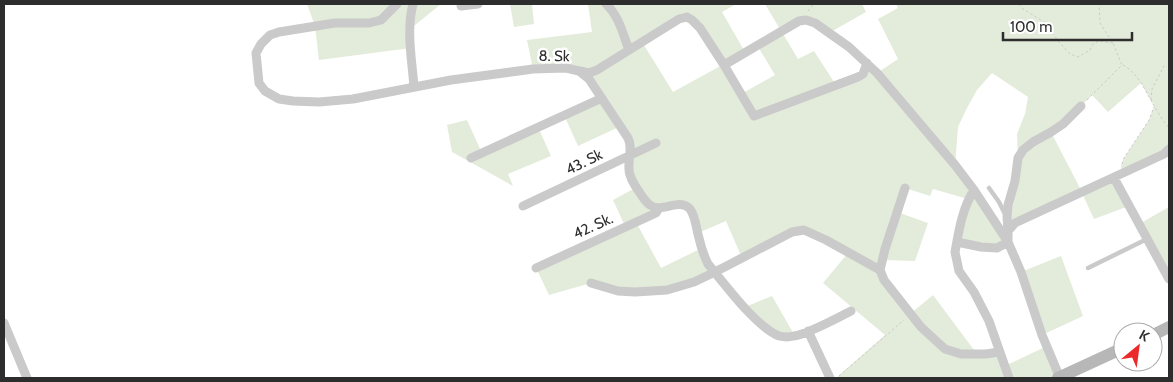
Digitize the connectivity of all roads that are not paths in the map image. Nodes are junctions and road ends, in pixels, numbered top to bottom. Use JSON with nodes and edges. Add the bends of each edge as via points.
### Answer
{"nodes":[{"id":1,"x":397,"y":4,"type":"edge"},
{"id":2,"x":413,"y":4,"type":"edge"},
{"id":3,"x":478,"y":4,"type":"edge"},
{"id":4,"x":606,"y":4,"type":"edge"},
{"id":5,"x":461,"y":6,"type":"dead end"},
{"id":6,"x":629,"y":50,"type":"junction"},
{"id":7,"x":867,"y":63,"type":"junction"},
{"id":8,"x":724,"y":64,"type":"junction"},
{"id":9,"x":579,"y":71,"type":"junction"},
{"id":10,"x":414,"y":87,"type":"junction"},
{"id":11,"x":602,"y":98,"type":"junction"},
{"id":12,"x":1081,"y":106,"type":"road end"},
{"id":13,"x":656,"y":143,"type":"dead end"},
{"id":14,"x":1168,"y":153,"type":"edge"},
{"id":15,"x":630,"y":155,"type":"junction"},
{"id":16,"x":471,"y":158,"type":"dead end"},
{"id":17,"x":1118,"y":176,"type":"junction"},
{"id":18,"x":905,"y":188,"type":"dead end"},
{"id":19,"x":989,"y":188,"type":"dead end"},
{"id":20,"x":974,"y":190,"type":"junction"},
{"id":21,"x":523,"y":206,"type":"dead end"},
{"id":22,"x":659,"y":208,"type":"junction"},
{"id":23,"x":1007,"y":217,"type":"junction"},
{"id":24,"x":1008,"y":231,"type":"junction"},
{"id":25,"x":1147,"y":239,"type":"junction"},
{"id":26,"x":957,"y":242,"type":"junction"},
{"id":27,"x":1008,"y":242,"type":"junction"},
{"id":28,"x":536,"y":268,"type":"dead end"},
{"id":29,"x":1088,"y":268,"type":"dead end"},
{"id":30,"x":880,"y":270,"type":"junction"},
{"id":31,"x":715,"y":272,"type":"junction"},
{"id":32,"x":1169,"y":279,"type":"edge"},
{"id":33,"x":591,"y":283,"type":"dead end"},
{"id":34,"x":851,"y":311,"type":"dead end"},
{"id":35,"x":4,"y":323,"type":"edge"},
{"id":36,"x":808,"y":332,"type":"junction"},
{"id":37,"x":999,"y":352,"type":"junction"},
{"id":38,"x":1113,"y":353,"type":"edge"},
{"id":39,"x":28,"y":378,"type":"edge"},
{"id":40,"x":830,"y":378,"type":"edge"},
{"id":41,"x":1009,"y":378,"type":"edge"},
{"id":42,"x":1059,"y":378,"type":"edge"}],
"edges":[{"from":1,"to":10,"type":"street","name":"8. Sk","via":[[381,20],[369,23],[335,23],[270,35],[256,53],[259,83],[279,99],[319,102]]},
{"from":2,"to":10,"type":"street","via":[[409,30]]},
{"from":3,"to":5,"type":"street"},
{"from":4,"to":6,"type":"street","via":[[618,20]]},
{"from":6,"to":8,"type":"street","via":[[686,17],[700,28]]},
{"from":6,"to":9,"type":"street","via":[[597,70],[589,73]]},
{"from":7,"to":8,"type":"street","via":[[815,23],[806,20]]},
{"from":7,"to":8,"type":"street","via":[[863,74],[858,77],[754,116]]},
{"from":7,"to":20,"type":"street"},
{"from":9,"to":10,"type":"street","name":"8. Sk","via":[[533,69]]},
{"from":9,"to":11,"type":"street","name":"8. Sk"},
{"from":11,"to":15,"type":"street","name":"8. Sk","via":[[631,144]]},
{"from":11,"to":16,"type":"street"},
{"from":12,"to":23,"type":"street","via":[[1063,124],[1023,150],[1018,158]]},
{"from":13,"to":15,"type":"street","name":"43. Sk"},
{"from":14,"to":17,"type":"street"},
{"from":15,"to":21,"type":"street","name":"43. Sk"},
{"from":15,"to":22,"type":"street","name":"8. Sk","via":[[632,179],[649,205]]},
{"from":17,"to":24,"type":"street","via":[[1014,223]]},
{"from":17,"to":25,"type":"street"},
{"from":18,"to":30,"type":"street"},
{"from":19,"to":23,"type":"lane"},
{"from":20,"to":26,"type":"street","via":[[962,215]]},
{"from":20,"to":27,"type":"street"},
{"from":22,"to":28,"type":"street","name":"42. Sk.","via":[[656,213]]},
{"from":22,"to":31,"type":"street","via":[[679,205],[688,208],[694,215],[705,257]]},
{"from":23,"to":24,"type":"street"},
{"from":24,"to":27,"type":"street"},
{"from":25,"to":29,"type":"lane"},
{"from":25,"to":32,"type":"street"},
{"from":26,"to":27,"type":"street","via":[[997,248]]},
{"from":26,"to":37,"type":"street","via":[[958,270],[989,321]]},
{"from":27,"to":42,"type":"street"},
{"from":30,"to":31,"type":"street","via":[[804,230],[792,232]]},
{"from":30,"to":37,"type":"street","via":[[920,327],[945,349],[961,354]]},
{"from":31,"to":33,"type":"street","via":[[667,290],[618,291]]},
{"from":31,"to":36,"type":"street","via":[[767,328],[780,336]]},
{"from":34,"to":36,"type":"street"},
{"from":35,"to":39,"type":"street"},
{"from":36,"to":40,"type":"street"},
{"from":37,"to":41,"type":"street"},
{"from":38,"to":42,"type":"main road"}]}
